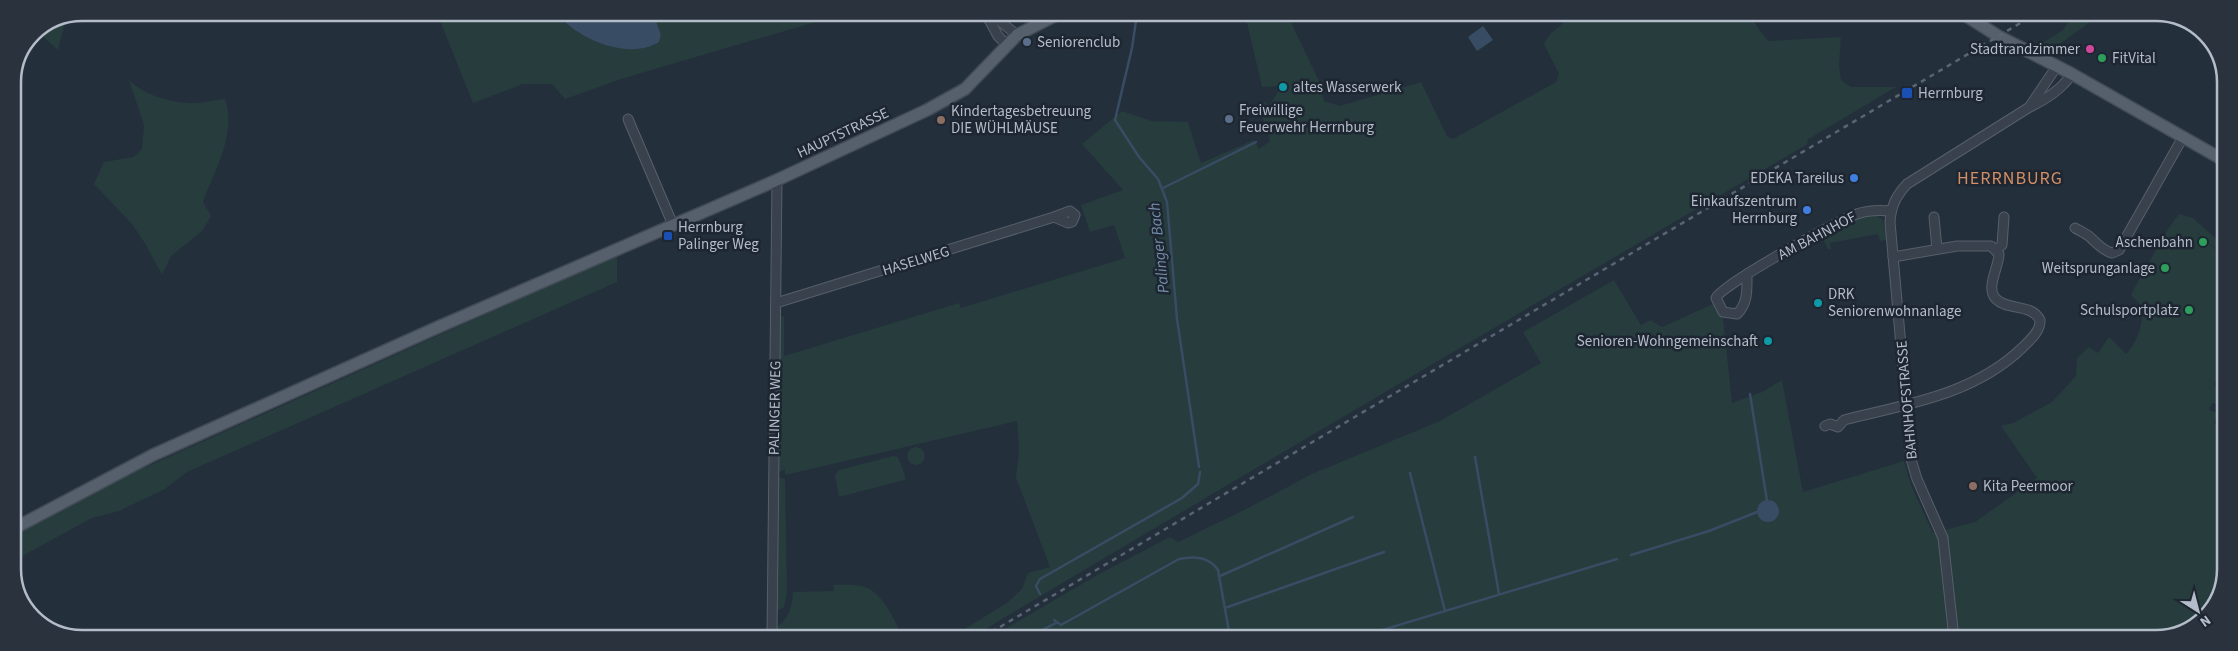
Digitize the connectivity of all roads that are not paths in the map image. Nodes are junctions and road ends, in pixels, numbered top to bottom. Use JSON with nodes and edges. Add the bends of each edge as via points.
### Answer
{"nodes":[{"id":1,"x":990,"y":21,"type":"edge"},
{"id":2,"x":1000,"y":21,"type":"edge"},
{"id":3,"x":1044,"y":21,"type":"edge"},
{"id":4,"x":1974,"y":21,"type":"edge"},
{"id":5,"x":1017,"y":35,"type":"junction"},
{"id":6,"x":1006,"y":44,"type":"junction"},
{"id":7,"x":2056,"y":66,"type":"junction"},
{"id":8,"x":2072,"y":74,"type":"junction"},
{"id":9,"x":2028,"y":108,"type":"junction"},
{"id":10,"x":628,"y":119,"type":"dead end"},
{"id":11,"x":2183,"y":137,"type":"junction"},
{"id":12,"x":2217,"y":156,"type":"edge"},
{"id":13,"x":777,"y":180,"type":"junction"},
{"id":14,"x":1891,"y":211,"type":"junction"},
{"id":15,"x":2004,"y":216,"type":"dead end"},
{"id":16,"x":1054,"y":217,"type":"dead end"},
{"id":17,"x":1934,"y":217,"type":"dead end"},
{"id":18,"x":673,"y":225,"type":"junction"},
{"id":19,"x":2075,"y":228,"type":"dead end"},
{"id":20,"x":1937,"y":249,"type":"junction"},
{"id":21,"x":1996,"y":250,"type":"junction"},
{"id":22,"x":1893,"y":256,"type":"junction"},
{"id":23,"x":1747,"y":275,"type":"junction"},
{"id":24,"x":776,"y":303,"type":"junction"},
{"id":25,"x":1906,"y":405,"type":"junction"},
{"id":26,"x":1825,"y":426,"type":"dead end"},
{"id":27,"x":21,"y":525,"type":"edge"},
{"id":28,"x":772,"y":630,"type":"edge"},
{"id":29,"x":1953,"y":630,"type":"edge"}],
"edges":[{"from":1,"to":6,"type":"street"},
{"from":2,"to":5,"type":"street"},
{"from":3,"to":5,"type":"main road","name":"HAUPTSTRASSE"},
{"from":4,"to":7,"type":"main road"},
{"from":5,"to":6,"type":"main road","name":"HAUPTSTRASSE"},
{"from":6,"to":13,"type":"main road","name":"HAUPTSTRASSE","via":[[976,79],[949,99]]},
{"from":7,"to":8,"type":"main road"},
{"from":7,"to":9,"type":"street","name":"BAHNHOFSTRASSE"},
{"from":8,"to":9,"type":"street","name":"BAHNHOFSTRASSE","via":[[2058,90]]},
{"from":8,"to":11,"type":"main road"},
{"from":9,"to":14,"type":"street","name":"BAHNHOFSTRASSE","via":[[1908,184],[1894,200]]},
{"from":10,"to":18,"type":"street"},
{"from":11,"to":12,"type":"main road"},
{"from":11,"to":19,"type":"street","via":[[2120,250],[2107,252]]},
{"from":13,"to":18,"type":"main road","name":"HAUPTSTRASSE"},
{"from":13,"to":24,"type":"street","name":"PALINGER WEG"},
{"from":14,"to":22,"type":"street","name":"BAHNHOFSTRASSE"},
{"from":14,"to":23,"type":"street","name":"AM BAHNHOF","via":[[1869,210],[1854,215]]},
{"from":15,"to":21,"type":"street","via":[[2002,245]]},
{"from":16,"to":24,"type":"street","name":"HASELWEG"},
{"from":17,"to":20,"type":"street"},
{"from":18,"to":27,"type":"main road","name":"HAUPTSTRASSE","via":[[153,455]]},
{"from":20,"to":21,"type":"street","via":[[1976,245],[1991,246]]},
{"from":20,"to":22,"type":"street"},
{"from":21,"to":25,"type":"street","via":[[1999,259],[1992,289],[1994,296],[2001,302],[2031,311],[2040,320],[2039,327],[2016,354],[1977,381]]},
{"from":22,"to":25,"type":"street","name":"BAHNHOFSTRASSE"},
{"from":23,"to":23,"type":"street","name":"AM BAHNHOF","via":[[1747,295],[1742,309],[1737,314],[1723,312],[1716,298],[1718,293]]},
{"from":24,"to":28,"type":"street","name":"PALINGER WEG"},
{"from":25,"to":26,"type":"street","via":[[1844,420],[1838,427]]},
{"from":25,"to":29,"type":"street","name":"BAHNHOFSTRASSE","via":[[1912,466],[1943,538]]}]}
